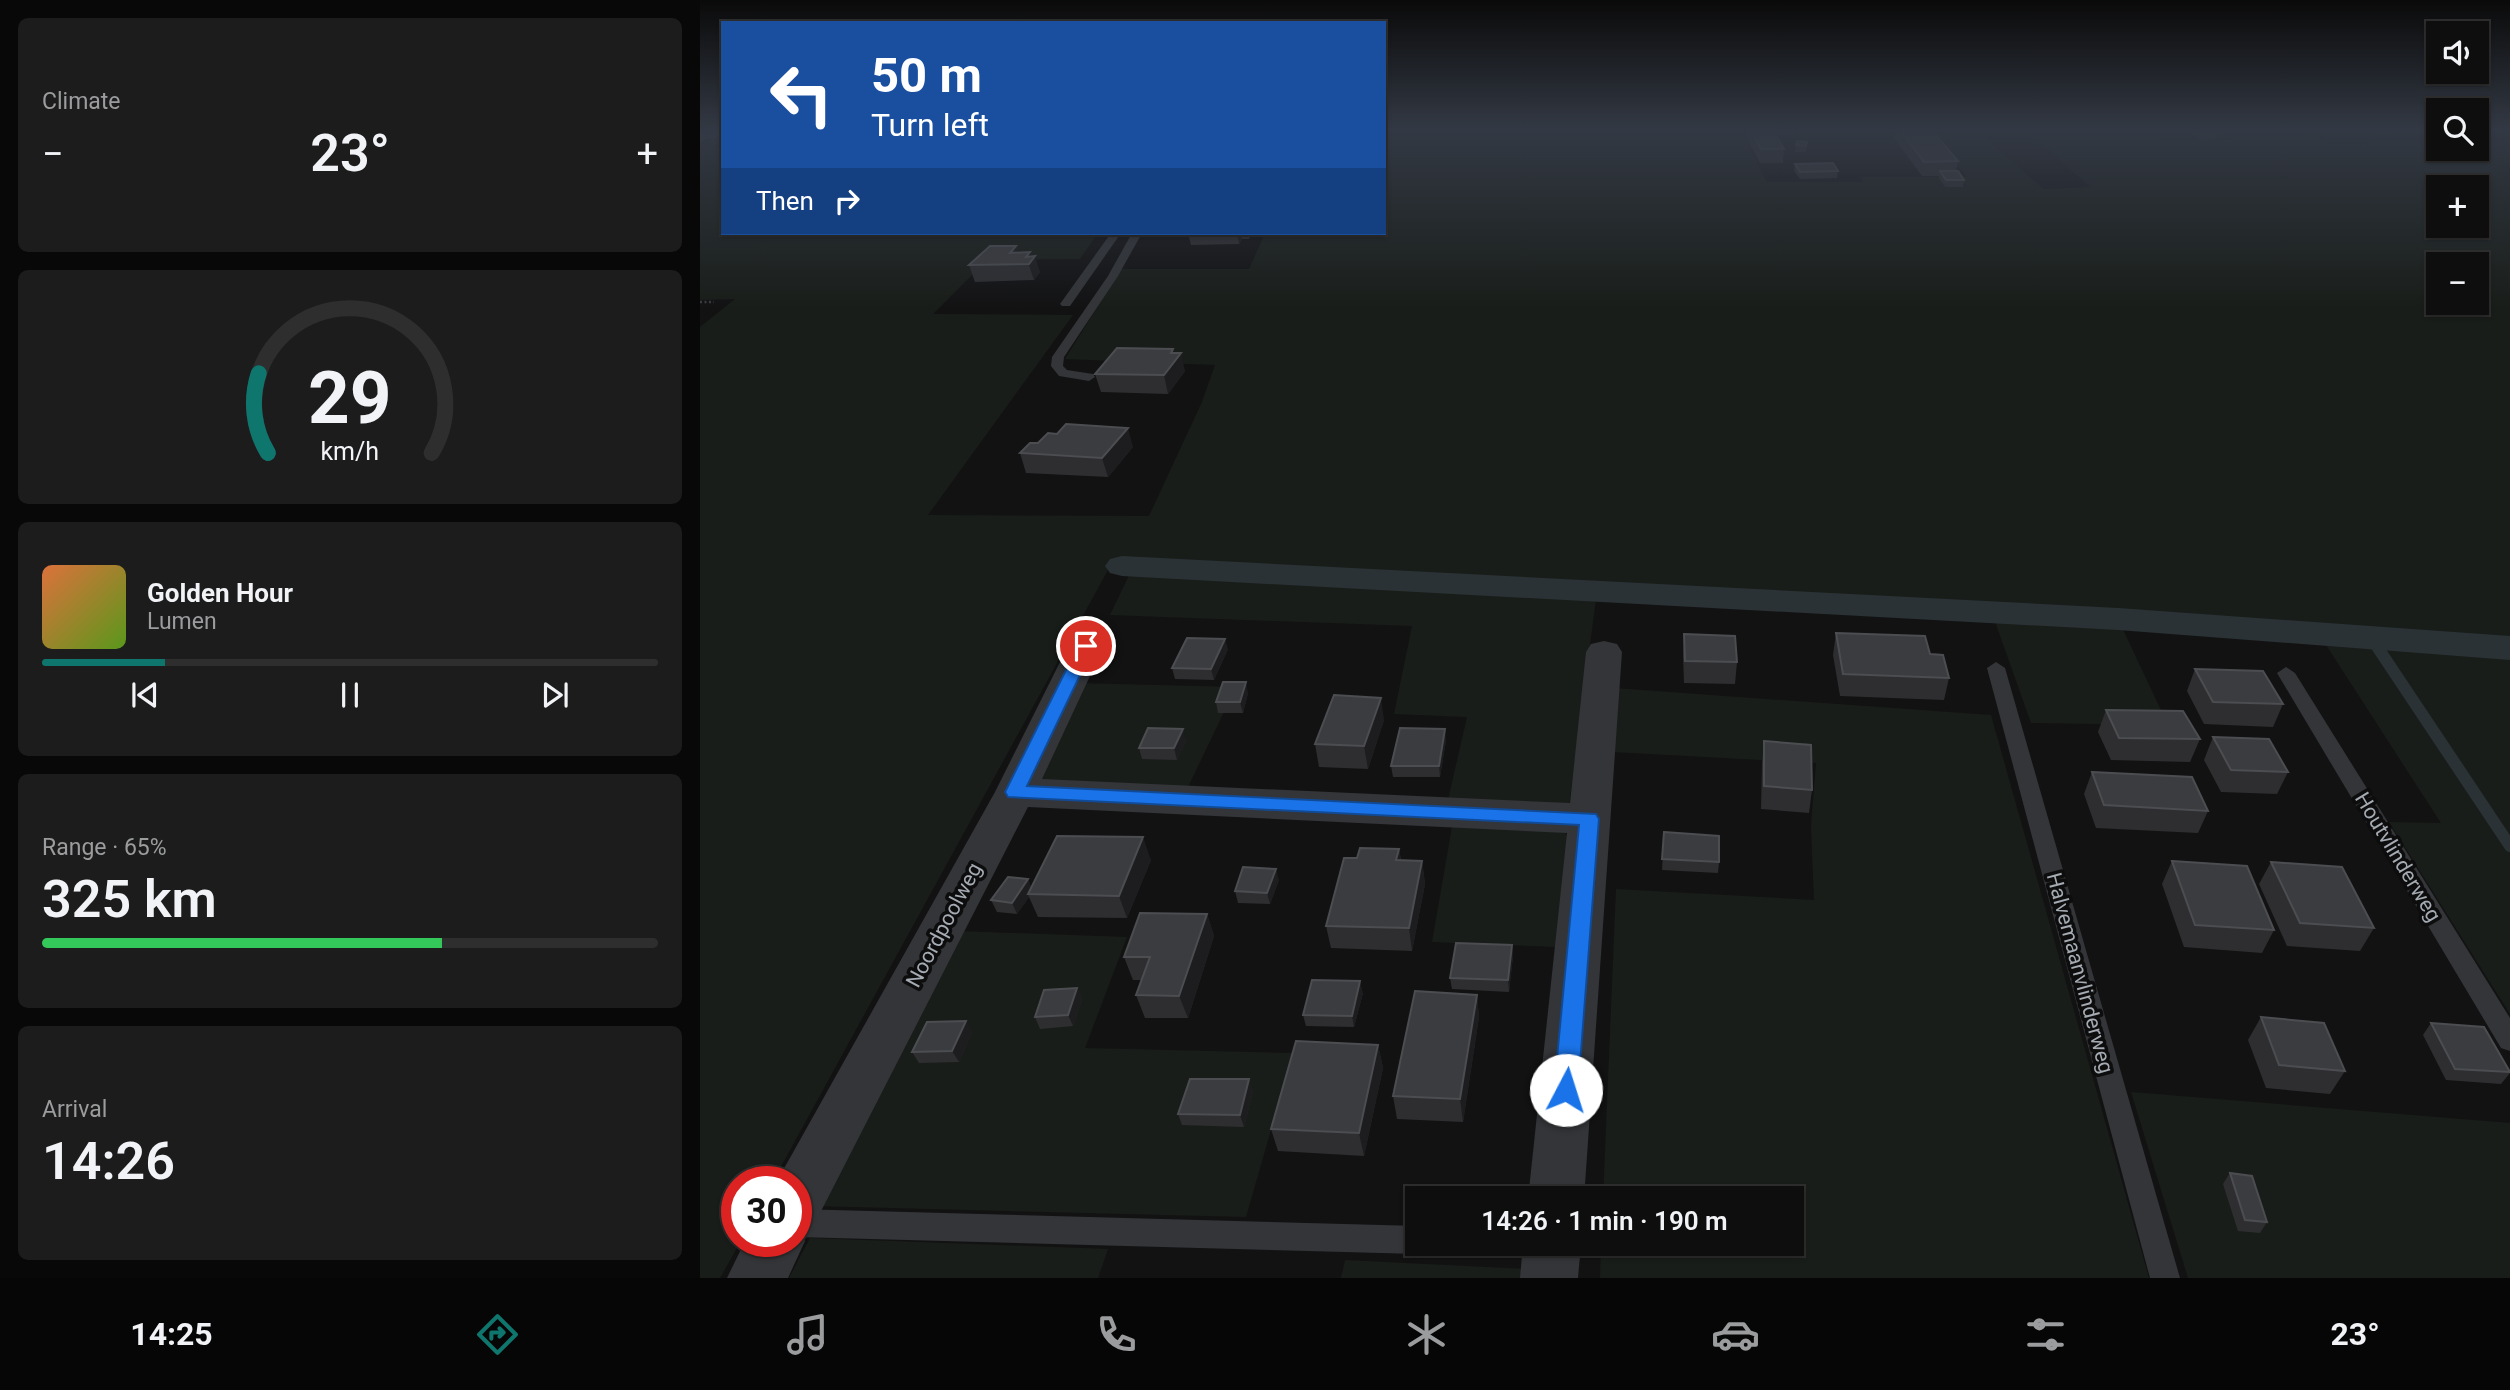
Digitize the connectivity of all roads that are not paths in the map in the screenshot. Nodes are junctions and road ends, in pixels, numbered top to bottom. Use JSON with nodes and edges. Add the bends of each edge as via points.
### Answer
{"nodes":[{"id":1,"x":1115,"y":235,"type":"edge"},
{"id":2,"x":1137,"y":235,"type":"edge"},
{"id":3,"x":1066,"y":304,"type":"dead end"},
{"id":4,"x":1090,"y":377,"type":"dead end"},
{"id":5,"x":1086,"y":646,"type":"dead end"},
{"id":6,"x":1604,"y":652,"type":"dead end"},
{"id":7,"x":1996,"y":668,"type":"dead end"},
{"id":8,"x":2286,"y":673,"type":"dead end"},
{"id":9,"x":1015,"y":792,"type":"junction"},
{"id":10,"x":1590,"y":819,"type":"junction"},
{"id":11,"x":2510,"y":1040,"type":"edge"},
{"id":12,"x":812,"y":1172,"type":"edge"},
{"id":13,"x":1557,"y":1186,"type":"edge"},
{"id":14,"x":812,"y":1223,"type":"edge"},
{"id":15,"x":1405,"y":1240,"type":"edge"},
{"id":16,"x":1551,"y":1256,"type":"edge"},
{"id":17,"x":767,"y":1257,"type":"edge"},
{"id":18,"x":756,"y":1278,"type":"edge"},
{"id":19,"x":1549,"y":1278,"type":"edge"},
{"id":20,"x":2165,"y":1278,"type":"edge"}],
"edges":[{"from":1,"to":3,"type":"lane"},
{"from":2,"to":4,"type":"lane","via":[[1058,357],[1057,366],[1063,373]]},
{"from":5,"to":9,"type":"street","name":"Noordpoolweg"},
{"from":6,"to":10,"type":"street"},
{"from":7,"to":20,"type":"lane","name":"Halvemaanvlinderweg"},
{"from":8,"to":11,"type":"lane","name":"Houtvlinderweg"},
{"from":9,"to":10,"type":"street"},
{"from":9,"to":12,"type":"street","name":"Noordpoolweg"},
{"from":10,"to":13,"type":"street"},
{"from":14,"to":15,"type":"lane"},
{"from":16,"to":19,"type":"street"},
{"from":17,"to":18,"type":"street"}]}
